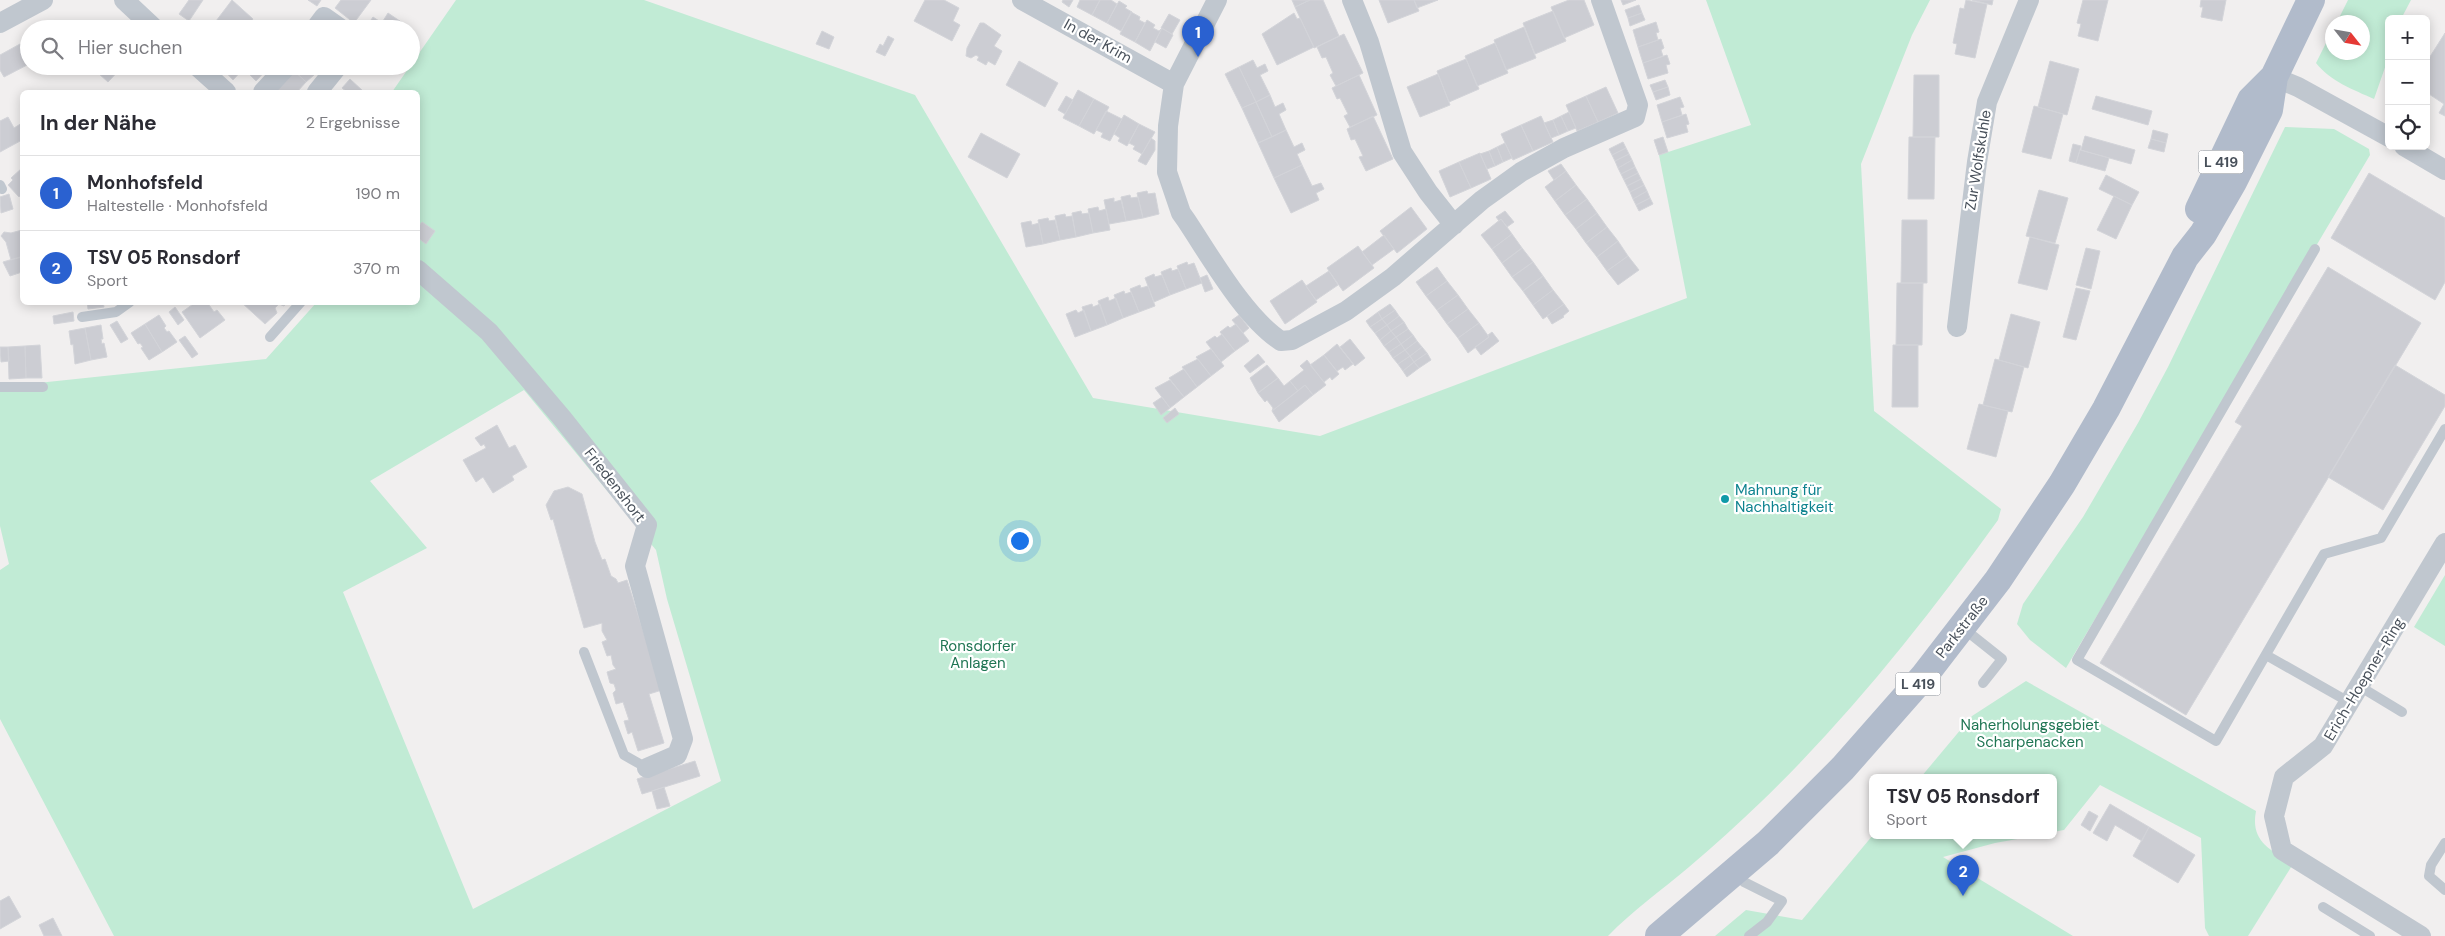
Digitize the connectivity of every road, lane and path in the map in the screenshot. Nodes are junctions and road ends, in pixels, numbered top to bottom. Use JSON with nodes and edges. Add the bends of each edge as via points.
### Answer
{"nodes":[{"id":1,"x":42,"y":0,"type":"edge"},
{"id":2,"x":1022,"y":0,"type":"edge"},
{"id":3,"x":1217,"y":0,"type":"edge"},
{"id":4,"x":1352,"y":0,"type":"edge"},
{"id":5,"x":1602,"y":0,"type":"edge"},
{"id":6,"x":2029,"y":0,"type":"edge"},
{"id":7,"x":2310,"y":0,"type":"edge"},
{"id":8,"x":131,"y":3,"type":"edge"},
{"id":9,"x":147,"y":20,"type":"edge"},
{"id":10,"x":0,"y":23,"type":"edge"},
{"id":11,"x":206,"y":75,"type":"edge"},
{"id":12,"x":279,"y":75,"type":"edge"},
{"id":13,"x":331,"y":75,"type":"edge"},
{"id":14,"x":2274,"y":77,"type":"junction"},
{"id":15,"x":1174,"y":84,"type":"junction"},
{"id":16,"x":224,"y":90,"type":"edge"},
{"id":17,"x":265,"y":90,"type":"edge"},
{"id":18,"x":319,"y":90,"type":"edge"},
{"id":19,"x":2385,"y":135,"type":"edge"},
{"id":20,"x":2411,"y":150,"type":"edge"},
{"id":21,"x":2445,"y":170,"type":"edge"},
{"id":22,"x":1454,"y":225,"type":"junction"},
{"id":23,"x":2315,"y":249,"type":"dead end"},
{"id":24,"x":420,"y":272,"type":"edge"},
{"id":25,"x":126,"y":305,"type":"edge"},
{"id":26,"x":298,"y":305,"type":"edge"},
{"id":27,"x":82,"y":317,"type":"dead end"},
{"id":28,"x":1956,"y":327,"type":"dead end"},
{"id":29,"x":270,"y":337,"type":"dead end"},
{"id":30,"x":0,"y":387,"type":"edge"},
{"id":31,"x":43,"y":387,"type":"dead end"},
{"id":32,"x":2445,"y":430,"type":"edge"},
{"id":33,"x":2445,"y":543,"type":"edge"},
{"id":34,"x":1962,"y":628,"type":"junction"},
{"id":35,"x":584,"y":652,"type":"dead end"},
{"id":36,"x":2266,"y":656,"type":"junction"},
{"id":37,"x":1982,"y":683,"type":"dead end"},
{"id":38,"x":2354,"y":694,"type":"junction"},
{"id":39,"x":2402,"y":712,"type":"dead end"},
{"id":40,"x":646,"y":768,"type":"joint"},
{"id":41,"x":2445,"y":843,"type":"edge"},
{"id":42,"x":1735,"y":872,"type":"junction"},
{"id":43,"x":2445,"y":890,"type":"edge"},
{"id":44,"x":2323,"y":907,"type":"dead end"},
{"id":45,"x":1659,"y":936,"type":"edge"},
{"id":46,"x":1749,"y":936,"type":"edge"},
{"id":47,"x":2370,"y":936,"type":"edge"},
{"id":48,"x":2421,"y":936,"type":"edge"}],
"edges":[{"from":1,"to":10,"type":"street"},
{"from":2,"to":15,"type":"street","name":"In der Krim"},
{"from":3,"to":15,"type":"street"},
{"from":4,"to":22,"type":"street","via":[[1369,42],[1402,152]]},
{"from":5,"to":22,"type":"street","via":[[1638,105],[1635,117],[1536,163],[1502,185]]},
{"from":6,"to":28,"type":"street","name":"Zur Wolfskuhle","via":[[1987,102]]},
{"from":7,"to":14,"type":"main road","name":"Parkstraße","number":"L 419"},
{"from":8,"to":9,"type":"street"},
{"from":11,"to":16,"type":"street"},
{"from":12,"to":17,"type":"street"},
{"from":13,"to":18,"type":"street"},
{"from":14,"to":19,"type":"street"},
{"from":14,"to":34,"type":"main road","name":"Parkstraße","number":"L 419","via":[[2269,110],[2260,129],[2203,234],[2185,257],[2106,409],[2062,484]]},
{"from":15,"to":22,"type":"street","via":[[1168,126],[1167,172],[1181,213],[1252,313],[1271,335],[1281,341],[1292,340],[1346,311],[1393,277]]},
{"from":20,"to":21,"type":"street"},
{"from":23,"to":36,"type":"lane","via":[[2077,660],[2216,741]]},
{"from":24,"to":40,"type":"street","name":"Friedenshort","via":[[489,332],[647,525],[635,566],[683,739],[677,755]]},
{"from":25,"to":27,"type":"lane","via":[[116,312]]},
{"from":26,"to":29,"type":"lane"},
{"from":30,"to":31,"type":"lane"},
{"from":32,"to":36,"type":"lane","via":[[2380,538],[2324,554]]},
{"from":33,"to":38,"type":"street","name":"Erich-Hoepner-Ring"},
{"from":34,"to":37,"type":"lane","via":[[2002,659]]},
{"from":34,"to":42,"type":"main road","name":"Parkstraße","number":"L 419","via":[[1898,708],[1849,762]]},
{"from":35,"to":40,"type":"lane","via":[[624,755]]},
{"from":36,"to":38,"type":"lane"},
{"from":38,"to":39,"type":"lane"},
{"from":38,"to":48,"type":"street","name":"Erich-Hoepner-Ring","via":[[2323,746],[2284,776],[2274,816],[2282,850]]},
{"from":41,"to":43,"type":"lane","via":[[2431,865],[2429,876]]},
{"from":42,"to":45,"type":"main road","name":"Parkstraße","number":"L 419"},
{"from":42,"to":46,"type":"lane","via":[[1744,882],[1782,901],[1766,922]]},
{"from":44,"to":47,"type":"lane"}]}
